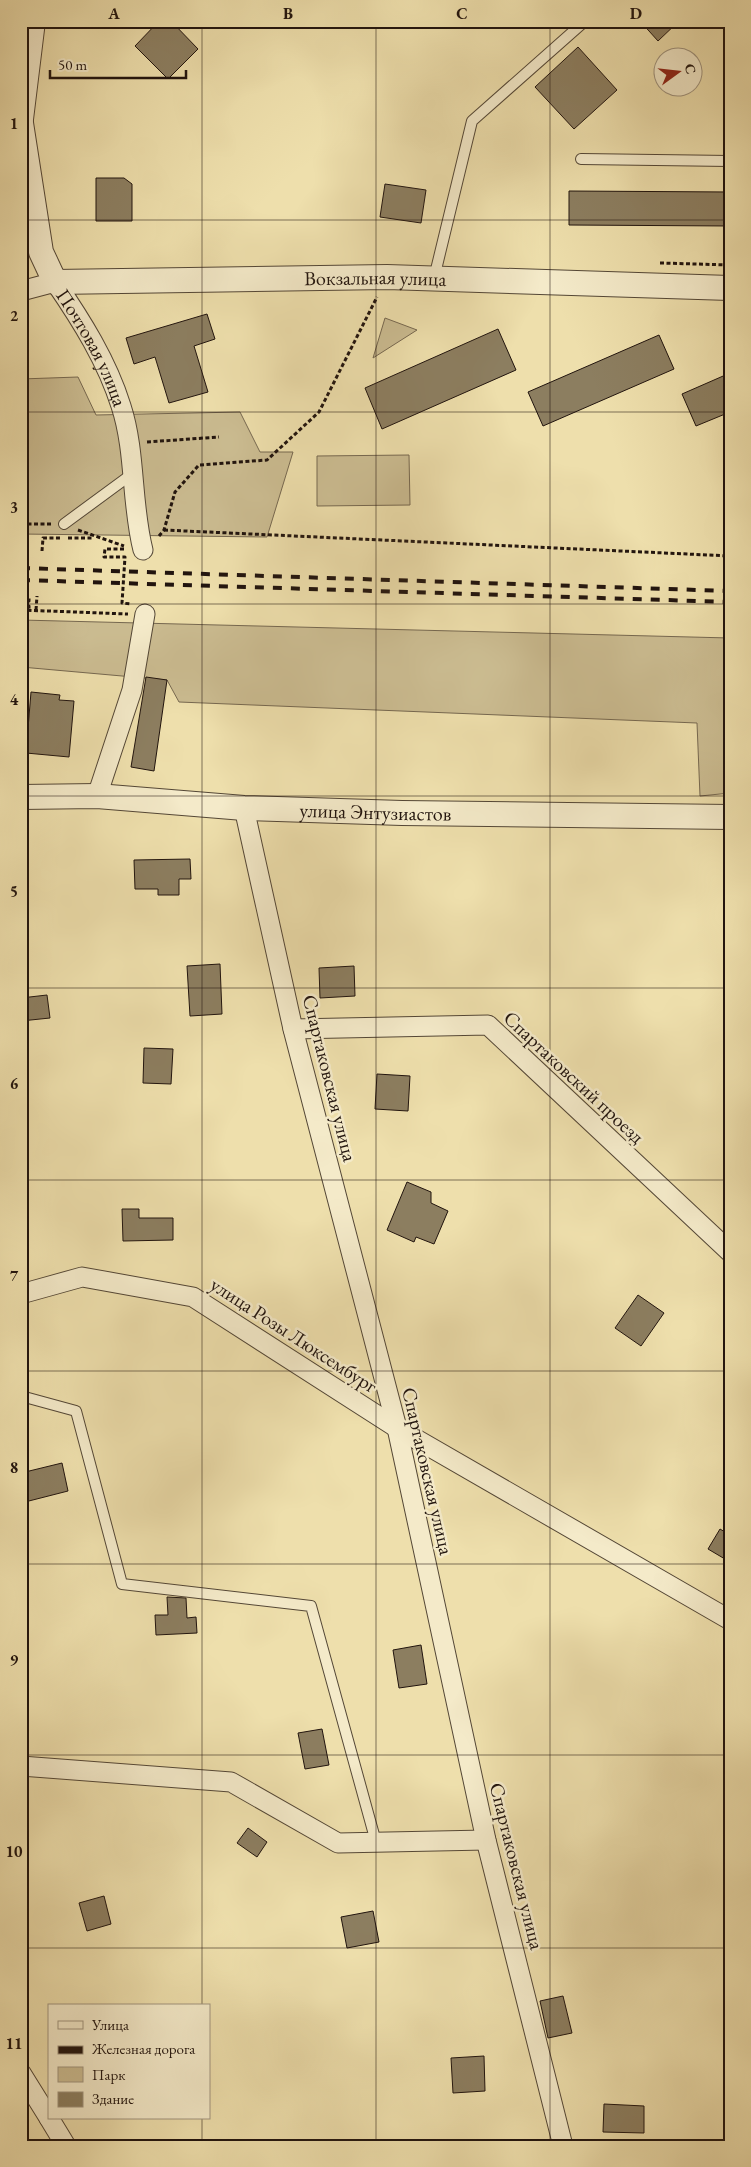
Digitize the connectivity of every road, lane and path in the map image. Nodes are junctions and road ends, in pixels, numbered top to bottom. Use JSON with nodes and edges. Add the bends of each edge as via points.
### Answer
{"nodes":[{"id":1,"x":33,"y":21,"type":"edge"},
{"id":2,"x":585,"y":21,"type":"edge"},
{"id":3,"x":21,"y":119,"type":"edge"},
{"id":4,"x":21,"y":123,"type":"edge"},
{"id":5,"x":581,"y":159,"type":"dead end"},
{"id":6,"x":730,"y":161,"type":"edge"},
{"id":7,"x":387,"y":277,"type":"junction"},
{"id":8,"x":434,"y":278,"type":"junction"},
{"id":9,"x":55,"y":282,"type":"junction"},
{"id":10,"x":730,"y":288,"type":"edge"},
{"id":11,"x":21,"y":291,"type":"edge"},
{"id":12,"x":219,"y":436,"type":"dead end"},
{"id":13,"x":157,"y":441,"type":"dead end"},
{"id":14,"x":21,"y":465,"type":"edge"},
{"id":15,"x":132,"y":474,"type":"junction"},
{"id":16,"x":22,"y":523,"type":"edge"},
{"id":17,"x":64,"y":524,"type":"junction"},
{"id":18,"x":164,"y":530,"type":"junction"},
{"id":19,"x":43,"y":538,"type":"dead end"},
{"id":20,"x":143,"y":548,"type":"junction"},
{"id":21,"x":42,"y":551,"type":"dead end"},
{"id":22,"x":730,"y":556,"type":"edge"},
{"id":23,"x":29,"y":596,"type":"dead end"},
{"id":24,"x":37,"y":596,"type":"dead end"},
{"id":25,"x":21,"y":600,"type":"edge"},
{"id":26,"x":21,"y":605,"type":"edge"},
{"id":27,"x":21,"y":610,"type":"edge"},
{"id":28,"x":29,"y":610,"type":"junction"},
{"id":29,"x":36,"y":610,"type":"junction"},
{"id":30,"x":145,"y":614,"type":"junction"},
{"id":31,"x":97,"y":796,"type":"junction"},
{"id":32,"x":21,"y":797,"type":"edge"},
{"id":33,"x":244,"y":808,"type":"junction"},
{"id":34,"x":730,"y":817,"type":"edge"},
{"id":35,"x":293,"y":1029,"type":"junction"},
{"id":36,"x":730,"y":1252,"type":"edge"},
{"id":37,"x":21,"y":1294,"type":"edge"},
{"id":38,"x":21,"y":1396,"type":"edge"},
{"id":39,"x":397,"y":1428,"type":"junction"},
{"id":40,"x":730,"y":1620,"type":"edge"},
{"id":41,"x":21,"y":1766,"type":"edge"},
{"id":42,"x":486,"y":1840,"type":"junction"},
{"id":43,"x":376,"y":1842,"type":"junction"},
{"id":44,"x":21,"y":2073,"type":"edge"},
{"id":45,"x":48,"y":2116,"type":"edge"},
{"id":46,"x":50,"y":2120,"type":"edge"},
{"id":47,"x":66,"y":2146,"type":"edge"},
{"id":48,"x":563,"y":2146,"type":"edge"}],
"edges":[{"from":1,"to":3,"type":"street"},
{"from":2,"to":8,"type":"lane","via":[[472,121]]},
{"from":4,"to":9,"type":"street","name":"Почтовая улица","via":[[40,252]]},
{"from":5,"to":6,"type":"lane"},
{"from":7,"to":8,"type":"street","name":"Вокзальная улица"},
{"from":7,"to":9,"type":"street","name":"Вокзальная улица"},
{"from":7,"to":18,"type":"path","via":[[319,412],[267,460],[200,465],[175,492]]},
{"from":8,"to":10,"type":"street","name":"Вокзальная улица"},
{"from":9,"to":11,"type":"street","name":"Вокзальная улица"},
{"from":9,"to":15,"type":"street","name":"Почтовая улица","via":[[91,337],[121,406]]},
{"from":12,"to":13,"type":"path"},
{"from":14,"to":16,"type":"path"},
{"from":15,"to":17,"type":"lane"},
{"from":15,"to":20,"type":"street","name":"Почтовая улица"},
{"from":16,"to":17,"type":"path"},
{"from":17,"to":20,"type":"path","via":[[120,546]]},
{"from":18,"to":20,"type":"path","via":[[154,542]]},
{"from":18,"to":22,"type":"path"},
{"from":19,"to":21,"type":"path"},
{"from":20,"to":30,"type":"path","via":[[105,549],[104,557],[125,557],[122,603],[145,604]]},
{"from":23,"to":25,"type":"path","via":[[29,601]]},
{"from":24,"to":29,"type":"path"},
{"from":26,"to":28,"type":"path","via":[[29,606]]},
{"from":27,"to":28,"type":"path"},
{"from":28,"to":29,"type":"path"},
{"from":29,"to":30,"type":"path"},
{"from":30,"to":31,"type":"street","via":[[132,690]]},
{"from":31,"to":32,"type":"street","name":"улица Энтузиастов"},
{"from":31,"to":33,"type":"street","name":"улица Энтузиастов"},
{"from":33,"to":34,"type":"street","name":"улица Энтузиастов"},
{"from":33,"to":35,"type":"street","name":"Спартаковская улица"},
{"from":35,"to":36,"type":"street","name":"Спартаковский проезд","via":[[488,1025]]},
{"from":35,"to":39,"type":"street","name":"Спартаковская улица"},
{"from":37,"to":39,"type":"street","name":"улица Розы Люксембург","via":[[82,1277],[193,1297]]},
{"from":38,"to":43,"type":"lane","via":[[76,1411],[122,1584],[311,1606]]},
{"from":39,"to":40,"type":"street","name":"улица Розы Люксембург"},
{"from":39,"to":42,"type":"street","name":"Спартаковская улица"},
{"from":41,"to":43,"type":"street","via":[[231,1782],[338,1842]]},
{"from":42,"to":43,"type":"street"},
{"from":42,"to":48,"type":"street","name":"Спартаковская улица"},
{"from":44,"to":45,"type":"street"},
{"from":46,"to":47,"type":"street"}]}
